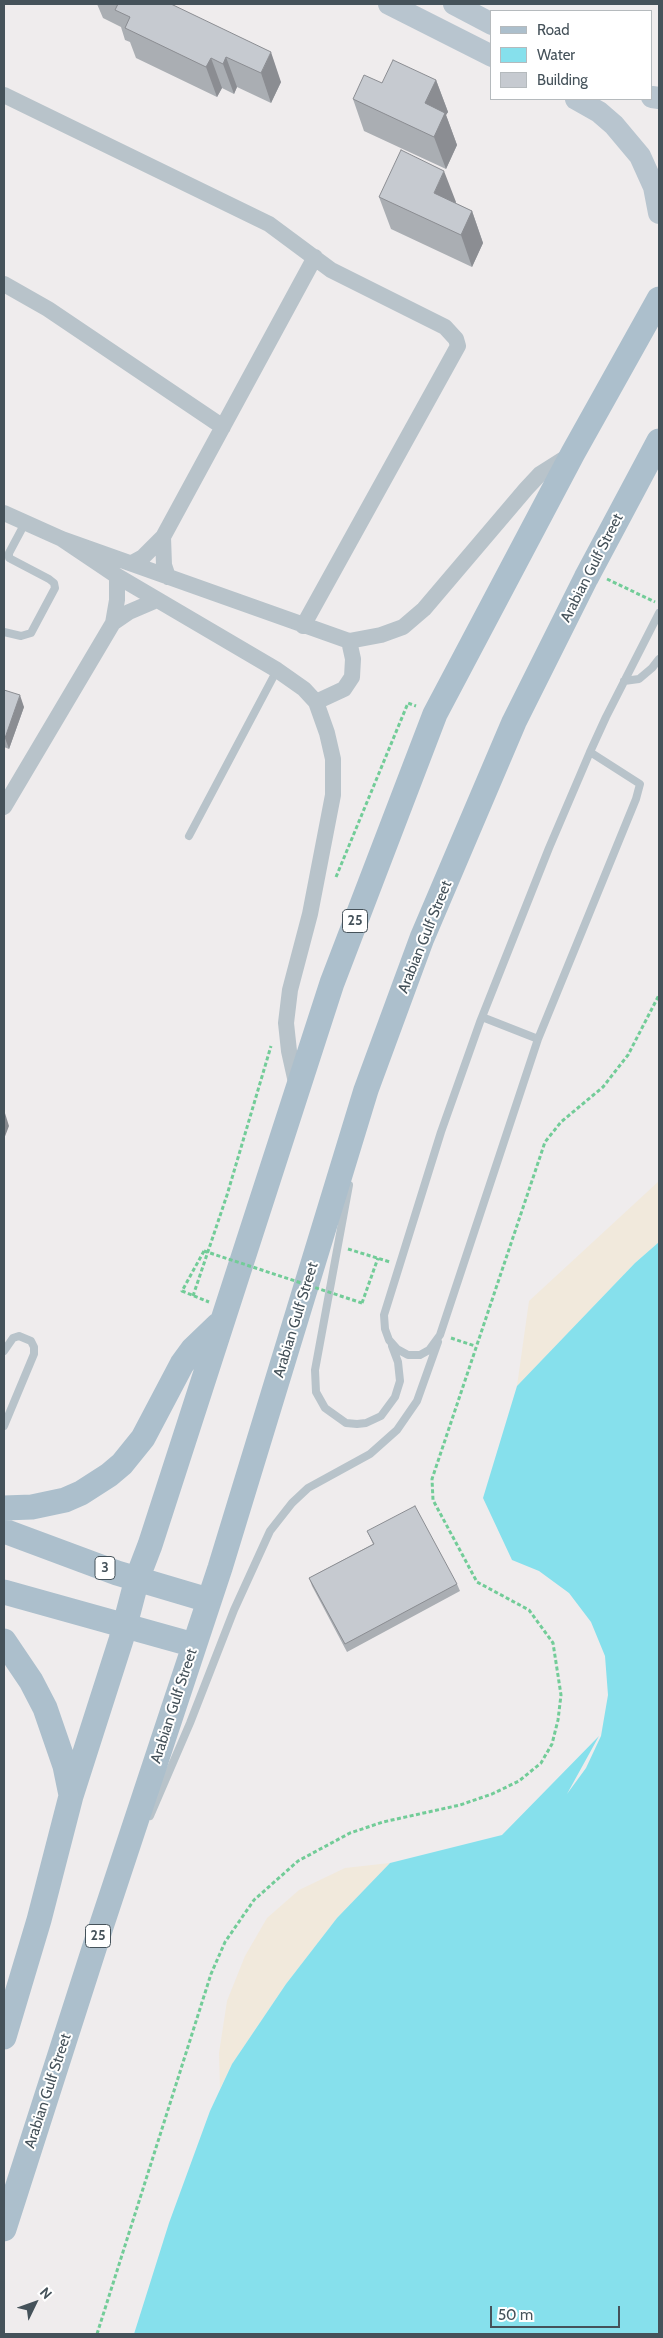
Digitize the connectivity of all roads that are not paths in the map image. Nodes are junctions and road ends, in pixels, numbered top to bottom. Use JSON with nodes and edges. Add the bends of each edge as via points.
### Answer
{"nodes":[{"id":1,"x":389,"y":4,"type":"edge"},
{"id":2,"x":454,"y":4,"type":"edge"},
{"id":3,"x":490,"y":23,"type":"edge"},
{"id":4,"x":490,"y":55,"type":"edge"},
{"id":5,"x":4,"y":95,"type":"edge"},
{"id":6,"x":578,"y":100,"type":"edge"},
{"id":7,"x":659,"y":213,"type":"edge"},
{"id":8,"x":315,"y":257,"type":"junction"},
{"id":9,"x":4,"y":284,"type":"edge"},
{"id":10,"x":659,"y":285,"type":"edge"},
{"id":11,"x":656,"y":305,"type":"edge"},
{"id":12,"x":223,"y":427,"type":"junction"},
{"id":13,"x":659,"y":441,"type":"edge"},
{"id":14,"x":573,"y":453,"type":"junction"},
{"id":15,"x":4,"y":513,"type":"edge"},
{"id":16,"x":25,"y":524,"type":"junction"},
{"id":17,"x":163,"y":537,"type":"junction"},
{"id":18,"x":62,"y":540,"type":"junction"},
{"id":19,"x":132,"y":563,"type":"junction"},
{"id":20,"x":117,"y":576,"type":"junction"},
{"id":21,"x":168,"y":577,"type":"junction"},
{"id":22,"x":157,"y":600,"type":"junction"},
{"id":23,"x":659,"y":613,"type":"edge"},
{"id":24,"x":113,"y":623,"type":"junction"},
{"id":25,"x":303,"y":626,"type":"junction"},
{"id":26,"x":4,"y":632,"type":"edge"},
{"id":27,"x":349,"y":641,"type":"junction"},
{"id":28,"x":659,"y":659,"type":"edge"},
{"id":29,"x":277,"y":670,"type":"junction"},
{"id":30,"x":624,"y":681,"type":"junction"},
{"id":31,"x":316,"y":702,"type":"junction"},
{"id":32,"x":590,"y":752,"type":"junction"},
{"id":33,"x":5,"y":803,"type":"edge"},
{"id":34,"x":189,"y":836,"type":"dead end"},
{"id":35,"x":482,"y":1017,"type":"junction"},
{"id":36,"x":538,"y":1039,"type":"junction"},
{"id":37,"x":297,"y":1088,"type":"junction"},
{"id":38,"x":366,"y":1090,"type":"junction"},
{"id":39,"x":352,"y":1168,"type":"dead end"},
{"id":40,"x":350,"y":1178,"type":"dead end"},
{"id":41,"x":223,"y":1316,"type":"junction"},
{"id":42,"x":440,"y":1334,"type":"junction"},
{"id":43,"x":389,"y":1340,"type":"junction"},
{"id":44,"x":4,"y":1351,"type":"edge"},
{"id":45,"x":4,"y":1426,"type":"edge"},
{"id":46,"x":4,"y":1508,"type":"edge"},
{"id":47,"x":4,"y":1531,"type":"edge"},
{"id":48,"x":137,"y":1579,"type":"junction"},
{"id":49,"x":4,"y":1592,"type":"edge"},
{"id":50,"x":208,"y":1600,"type":"junction"},
{"id":51,"x":125,"y":1625,"type":"junction"},
{"id":52,"x":4,"y":1641,"type":"edge"},
{"id":53,"x":194,"y":1645,"type":"junction"},
{"id":54,"x":71,"y":1796,"type":"junction"},
{"id":55,"x":148,"y":1820,"type":"dead end"},
{"id":56,"x":140,"y":1838,"type":"dead end"},
{"id":57,"x":100,"y":1927,"type":"junction"},
{"id":58,"x":4,"y":2037,"type":"edge"},
{"id":59,"x":4,"y":2229,"type":"edge"}],
"edges":[{"from":1,"to":4,"type":"main road"},
{"from":2,"to":3,"type":"main road"},
{"from":5,"to":8,"type":"street","via":[[269,224]]},
{"from":6,"to":7,"type":"main road","via":[[614,125],[640,156],[654,187]]},
{"from":8,"to":12,"type":"street"},
{"from":8,"to":25,"type":"street","via":[[351,281],[444,327],[451,332],[458,346]]},
{"from":9,"to":12,"type":"street","via":[[56,314]]},
{"from":10,"to":11,"type":"main road"},
{"from":11,"to":14,"type":"main road","number":"25"},
{"from":12,"to":17,"type":"street"},
{"from":13,"to":38,"type":"main road","name":"Arabian Gulf Street","number":"25","via":[[514,722],[422,938]]},
{"from":14,"to":27,"type":"street","via":[[540,474],[424,609],[403,627]]},
{"from":14,"to":37,"type":"main road","number":"25","via":[[435,714],[332,983]]},
{"from":15,"to":16,"type":"street"},
{"from":16,"to":18,"type":"street"},
{"from":16,"to":26,"type":"lane","via":[[8,558],[48,579],[55,588],[31,633],[21,636]]},
{"from":17,"to":19,"type":"street"},
{"from":17,"to":21,"type":"street","via":[[163,558]]},
{"from":18,"to":19,"type":"street"},
{"from":18,"to":20,"type":"street"},
{"from":19,"to":21,"type":"street"},
{"from":20,"to":22,"type":"street"},
{"from":20,"to":24,"type":"street"},
{"from":21,"to":25,"type":"street"},
{"from":22,"to":24,"type":"street"},
{"from":22,"to":29,"type":"street"},
{"from":23,"to":30,"type":"lane"},
{"from":24,"to":33,"type":"street"},
{"from":25,"to":27,"type":"street"},
{"from":27,"to":31,"type":"street","via":[[352,677],[344,688]]},
{"from":28,"to":30,"type":"lane","via":[[639,679]]},
{"from":29,"to":31,"type":"street"},
{"from":29,"to":34,"type":"lane"},
{"from":30,"to":32,"type":"lane"},
{"from":31,"to":37,"type":"street","via":[[333,759],[332,795],[310,914],[290,990],[286,1023]]},
{"from":32,"to":35,"type":"lane"},
{"from":32,"to":36,"type":"lane","via":[[640,784]]},
{"from":35,"to":36,"type":"lane"},
{"from":35,"to":43,"type":"lane","via":[[441,1132],[386,1307],[384,1322]]},
{"from":36,"to":42,"type":"lane"},
{"from":37,"to":41,"type":"main road","number":"25"},
{"from":38,"to":39,"type":"lane"},
{"from":38,"to":50,"type":"main road","name":"Arabian Gulf Street","number":"25"},
{"from":40,"to":43,"type":"lane","via":[[315,1370],[316,1392],[331,1413],[346,1423],[374,1420],[395,1398],[400,1381],[398,1362]]},
{"from":41,"to":46,"type":"main road","via":[[182,1364],[143,1438],[109,1475],[65,1500],[32,1507]]},
{"from":41,"to":48,"type":"main road","number":"25"},
{"from":42,"to":43,"type":"lane","via":[[429,1350],[414,1355],[402,1352]]},
{"from":42,"to":55,"type":"lane","via":[[423,1388],[397,1430],[370,1454],[308,1488],[270,1531]]},
{"from":44,"to":45,"type":"lane","via":[[13,1338],[19,1336],[31,1341],[34,1347]]},
{"from":47,"to":48,"type":"main road","number":"3"},
{"from":48,"to":50,"type":"main road","number":"3"},
{"from":48,"to":51,"type":"main road","number":"25"},
{"from":49,"to":51,"type":"main road"},
{"from":50,"to":53,"type":"main road","name":"Arabian Gulf Street","number":"25"},
{"from":51,"to":53,"type":"main road"},
{"from":51,"to":54,"type":"main road","number":"25"},
{"from":52,"to":54,"type":"main road","via":[[46,1708]]},
{"from":53,"to":57,"type":"main road","name":"Arabian Gulf Street","number":"25"},
{"from":54,"to":58,"type":"main road","number":"25"},
{"from":56,"to":57,"type":"lane"},
{"from":57,"to":59,"type":"main road","name":"Arabian Gulf Street","number":"25"}]}
